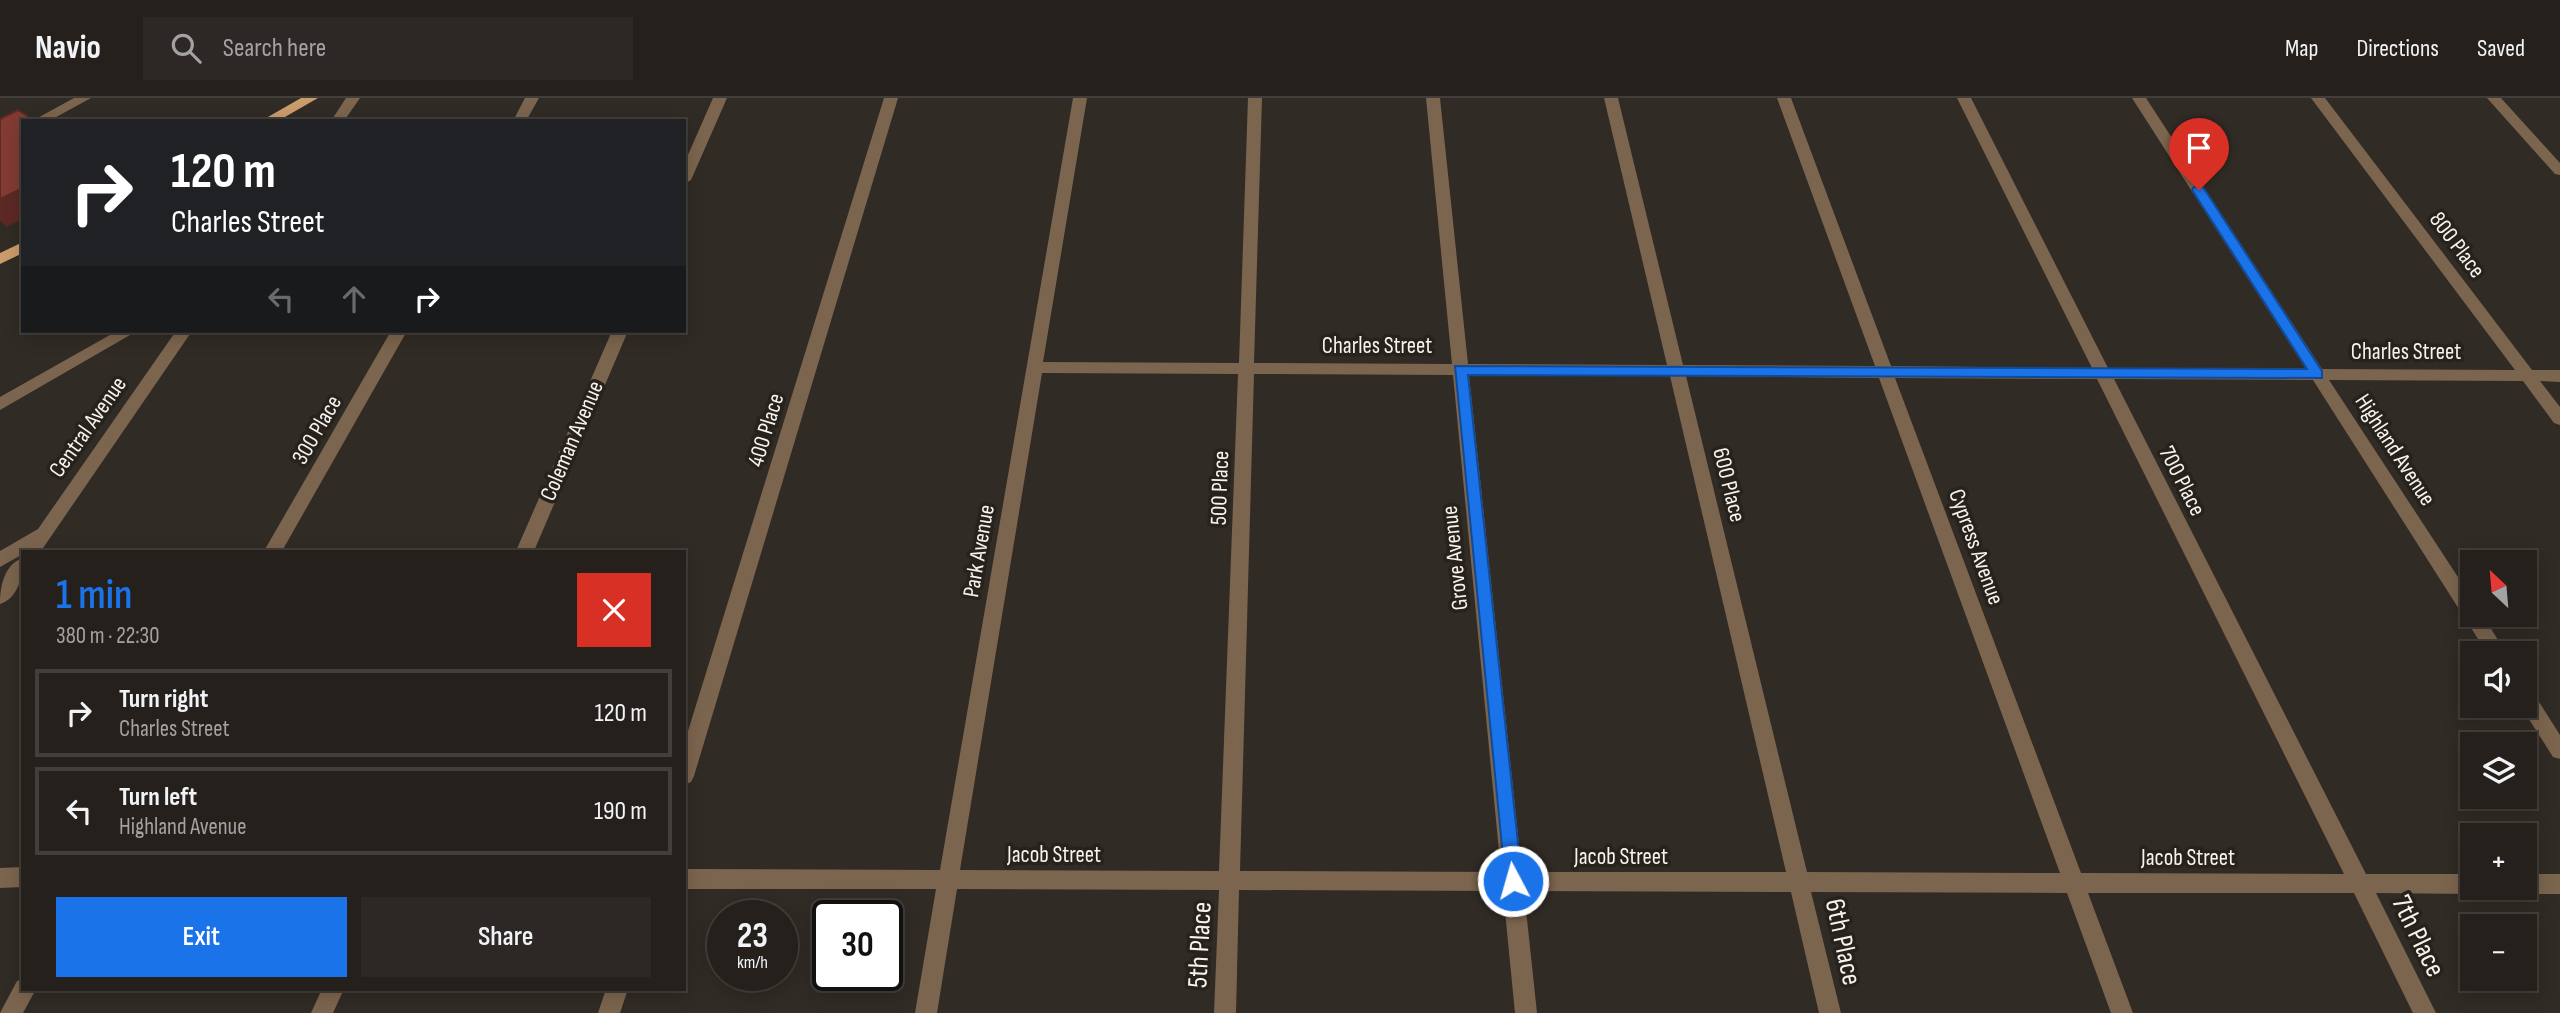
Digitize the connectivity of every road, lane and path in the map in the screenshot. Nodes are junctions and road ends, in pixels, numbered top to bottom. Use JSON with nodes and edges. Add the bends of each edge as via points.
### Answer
{"nodes":[{"id":1,"x":83,"y":98,"type":"edge"},
{"id":2,"x":311,"y":98,"type":"edge"},
{"id":3,"x":353,"y":98,"type":"edge"},
{"id":4,"x":533,"y":98,"type":"edge"},
{"id":5,"x":720,"y":98,"type":"edge"},
{"id":6,"x":891,"y":98,"type":"edge"},
{"id":7,"x":1080,"y":98,"type":"edge"},
{"id":8,"x":1255,"y":98,"type":"edge"},
{"id":9,"x":1433,"y":98,"type":"edge"},
{"id":10,"x":1611,"y":98,"type":"edge"},
{"id":11,"x":1784,"y":98,"type":"edge"},
{"id":12,"x":1964,"y":98,"type":"edge"},
{"id":13,"x":2139,"y":98,"type":"edge"},
{"id":14,"x":2318,"y":98,"type":"edge"},
{"id":15,"x":2494,"y":98,"type":"edge"},
{"id":16,"x":42,"y":119,"type":"edge"},
{"id":17,"x":271,"y":119,"type":"edge"},
{"id":18,"x":338,"y":119,"type":"edge"},
{"id":19,"x":520,"y":119,"type":"edge"},
{"id":20,"x":2560,"y":171,"type":"edge"},
{"id":21,"x":686,"y":175,"type":"edge"},
{"id":22,"x":21,"y":248,"type":"edge"},
{"id":23,"x":0,"y":259,"type":"edge"},
{"id":24,"x":125,"y":333,"type":"edge"},
{"id":25,"x":183,"y":333,"type":"edge"},
{"id":26,"x":398,"y":333,"type":"edge"},
{"id":27,"x":619,"y":333,"type":"edge"},
{"id":28,"x":1035,"y":367,"type":"junction"},
{"id":29,"x":1247,"y":368,"type":"junction"},
{"id":30,"x":1460,"y":370,"type":"junction"},
{"id":31,"x":1678,"y":371,"type":"junction"},
{"id":32,"x":1885,"y":372,"type":"junction"},
{"id":33,"x":2102,"y":373,"type":"junction"},
{"id":34,"x":2317,"y":374,"type":"junction"},
{"id":35,"x":2526,"y":376,"type":"junction"},
{"id":36,"x":2560,"y":376,"type":"edge"},
{"id":37,"x":0,"y":404,"type":"edge"},
{"id":38,"x":2560,"y":419,"type":"edge"},
{"id":39,"x":46,"y":532,"type":"junction"},
{"id":40,"x":33,"y":550,"type":"edge"},
{"id":41,"x":274,"y":550,"type":"edge"},
{"id":42,"x":525,"y":550,"type":"edge"},
{"id":43,"x":0,"y":560,"type":"edge"},
{"id":44,"x":21,"y":568,"type":"edge"},
{"id":45,"x":0,"y":597,"type":"edge"},
{"id":46,"x":2489,"y":641,"type":"edge"},
{"id":47,"x":2537,"y":716,"type":"edge"},
{"id":48,"x":2560,"y":751,"type":"edge"},
{"id":49,"x":686,"y":769,"type":"edge"},
{"id":50,"x":0,"y":877,"type":"edge"},
{"id":51,"x":21,"y":877,"type":"edge"},
{"id":52,"x":686,"y":879,"type":"edge"},
{"id":53,"x":949,"y":880,"type":"junction"},
{"id":54,"x":1231,"y":880,"type":"junction"},
{"id":55,"x":1513,"y":881,"type":"junction"},
{"id":56,"x":1801,"y":882,"type":"junction"},
{"id":57,"x":2074,"y":883,"type":"junction"},
{"id":58,"x":2360,"y":884,"type":"junction"},
{"id":59,"x":2460,"y":884,"type":"edge"},
{"id":60,"x":2537,"y":884,"type":"edge"},
{"id":61,"x":2560,"y":884,"type":"edge"},
{"id":62,"x":23,"y":991,"type":"edge"},
{"id":63,"x":332,"y":991,"type":"edge"},
{"id":64,"x":616,"y":991,"type":"edge"},
{"id":65,"x":11,"y":1013,"type":"edge"},
{"id":66,"x":322,"y":1013,"type":"edge"},
{"id":67,"x":609,"y":1013,"type":"edge"},
{"id":68,"x":926,"y":1013,"type":"edge"},
{"id":69,"x":1225,"y":1013,"type":"edge"},
{"id":70,"x":1526,"y":1013,"type":"edge"},
{"id":71,"x":1830,"y":1013,"type":"edge"},
{"id":72,"x":2122,"y":1013,"type":"edge"},
{"id":73,"x":2425,"y":1013,"type":"edge"}],
"edges":[{"from":1,"to":16,"type":"street"},
{"from":2,"to":17,"type":"main road"},
{"from":3,"to":18,"type":"street"},
{"from":4,"to":19,"type":"street"},
{"from":5,"to":21,"type":"street"},
{"from":6,"to":49,"type":"street","name":"400 Place"},
{"from":7,"to":28,"type":"street","name":"Park Avenue"},
{"from":8,"to":29,"type":"street","name":"500 Place"},
{"from":9,"to":30,"type":"street","name":"Grove Avenue"},
{"from":10,"to":31,"type":"street","name":"600 Place"},
{"from":11,"to":32,"type":"street","name":"Cypress Avenue"},
{"from":12,"to":33,"type":"street","name":"700 Place"},
{"from":13,"to":34,"type":"street","name":"Highland Avenue"},
{"from":14,"to":35,"type":"street","name":"800 Place"},
{"from":15,"to":20,"type":"street"},
{"from":22,"to":23,"type":"main road"},
{"from":24,"to":37,"type":"street"},
{"from":25,"to":39,"type":"street","name":"Central Avenue"},
{"from":26,"to":41,"type":"street","name":"300 Place"},
{"from":27,"to":42,"type":"street","name":"Coleman Avenue"},
{"from":28,"to":29,"type":"street","name":"Charles Street"},
{"from":28,"to":53,"type":"street","name":"Park Avenue"},
{"from":29,"to":30,"type":"street","name":"Charles Street"},
{"from":29,"to":54,"type":"street","name":"500 Place"},
{"from":30,"to":31,"type":"street","name":"Charles Street"},
{"from":30,"to":55,"type":"street","name":"Grove Avenue"},
{"from":31,"to":32,"type":"street","name":"Charles Street"},
{"from":31,"to":56,"type":"street","name":"600 Place"},
{"from":32,"to":33,"type":"street","name":"Charles Street"},
{"from":32,"to":57,"type":"street","name":"Cypress Avenue"},
{"from":33,"to":34,"type":"street","name":"Charles Street"},
{"from":33,"to":58,"type":"street","name":"700 Place"},
{"from":34,"to":35,"type":"street","name":"Charles Street"},
{"from":34,"to":46,"type":"street","name":"Highland Avenue"},
{"from":35,"to":36,"type":"street","name":"Charles Street"},
{"from":35,"to":38,"type":"street","name":"800 Place"},
{"from":39,"to":40,"type":"street","name":"Central Avenue"},
{"from":39,"to":43,"type":"street"},
{"from":44,"to":45,"type":"street"},
{"from":47,"to":48,"type":"street"},
{"from":50,"to":51,"type":"street"},
{"from":52,"to":53,"type":"street","name":"Jacob Street"},
{"from":53,"to":54,"type":"street","name":"Jacob Street"},
{"from":53,"to":68,"type":"street","name":"Park Avenue"},
{"from":54,"to":55,"type":"street","name":"Jacob Street"},
{"from":54,"to":69,"type":"street","name":"5th Place"},
{"from":55,"to":56,"type":"street","name":"Jacob Street"},
{"from":55,"to":70,"type":"street","name":"Grove Avenue"},
{"from":56,"to":57,"type":"street","name":"Jacob Street"},
{"from":56,"to":71,"type":"street","name":"6th Place"},
{"from":57,"to":58,"type":"street","name":"Jacob Street"},
{"from":57,"to":72,"type":"street","name":"Cypress Avenue"},
{"from":58,"to":59,"type":"street","name":"Jacob Street"},
{"from":58,"to":73,"type":"street","name":"7th Place"},
{"from":60,"to":61,"type":"street"},
{"from":62,"to":65,"type":"street"},
{"from":63,"to":66,"type":"street"},
{"from":64,"to":67,"type":"street"}]}
